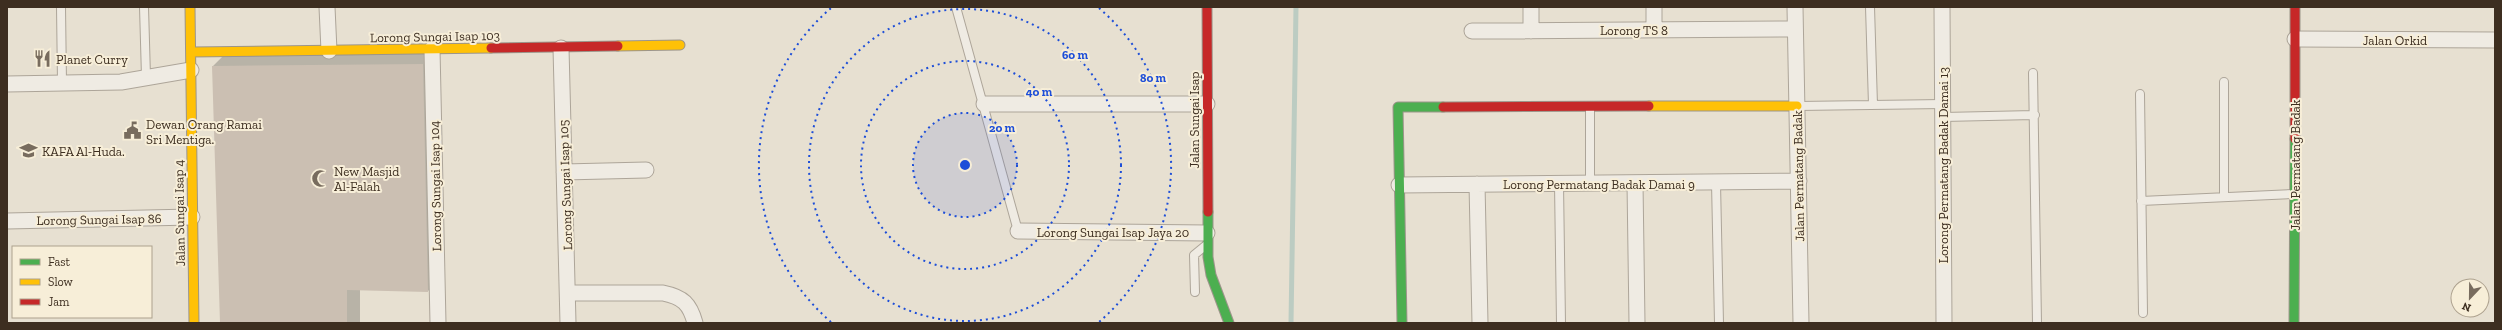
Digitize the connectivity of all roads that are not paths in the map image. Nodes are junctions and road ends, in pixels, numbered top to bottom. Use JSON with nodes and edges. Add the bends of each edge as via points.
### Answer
{"nodes":[{"id":1,"x":61,"y":7,"type":"edge"},
{"id":2,"x":144,"y":7,"type":"edge"},
{"id":3,"x":190,"y":7,"type":"edge"},
{"id":4,"x":327,"y":7,"type":"edge"},
{"id":5,"x":956,"y":7,"type":"edge"},
{"id":6,"x":1207,"y":7,"type":"edge"},
{"id":7,"x":1531,"y":7,"type":"edge"},
{"id":8,"x":1654,"y":7,"type":"edge"},
{"id":9,"x":1795,"y":7,"type":"edge"},
{"id":10,"x":1870,"y":7,"type":"edge"},
{"id":11,"x":1942,"y":7,"type":"edge"},
{"id":12,"x":2295,"y":7,"type":"edge"},
{"id":13,"x":1795,"y":29,"type":"junction"},
{"id":14,"x":1654,"y":30,"type":"junction"},
{"id":15,"x":1472,"y":31,"type":"dead end"},
{"id":16,"x":1531,"y":31,"type":"junction"},
{"id":17,"x":2295,"y":39,"type":"junction"},
{"id":18,"x":2495,"y":40,"type":"edge"},
{"id":19,"x":680,"y":45,"type":"dead end"},
{"id":20,"x":561,"y":48,"type":"junction"},
{"id":21,"x":432,"y":49,"type":"junction"},
{"id":22,"x":329,"y":51,"type":"junction"},
{"id":23,"x":191,"y":52,"type":"junction"},
{"id":24,"x":191,"y":70,"type":"junction"},
{"id":25,"x":2033,"y":73,"type":"dead end"},
{"id":26,"x":146,"y":78,"type":"junction"},
{"id":27,"x":2224,"y":82,"type":"dead end"},
{"id":28,"x":62,"y":83,"type":"junction"},
{"id":29,"x":7,"y":84,"type":"edge"},
{"id":30,"x":2140,"y":94,"type":"dead end"},
{"id":31,"x":984,"y":104,"type":"junction"},
{"id":32,"x":1207,"y":104,"type":"junction"},
{"id":33,"x":1873,"y":105,"type":"junction"},
{"id":34,"x":1590,"y":106,"type":"junction"},
{"id":35,"x":1797,"y":106,"type":"junction"},
{"id":36,"x":1943,"y":111,"type":"junction"},
{"id":37,"x":2034,"y":115,"type":"junction"},
{"id":38,"x":646,"y":170,"type":"dead end"},
{"id":39,"x":564,"y":172,"type":"junction"},
{"id":40,"x":1799,"y":182,"type":"junction"},
{"id":41,"x":1635,"y":183,"type":"junction"},
{"id":42,"x":1716,"y":183,"type":"junction"},
{"id":43,"x":1477,"y":184,"type":"junction"},
{"id":44,"x":1559,"y":184,"type":"junction"},
{"id":45,"x":1590,"y":184,"type":"junction"},
{"id":46,"x":1399,"y":185,"type":"junction"},
{"id":47,"x":2294,"y":194,"type":"junction"},
{"id":48,"x":2224,"y":197,"type":"junction"},
{"id":49,"x":2141,"y":201,"type":"junction"},
{"id":50,"x":192,"y":217,"type":"junction"},
{"id":51,"x":7,"y":221,"type":"edge"},
{"id":52,"x":1018,"y":231,"type":"joint"},
{"id":53,"x":1207,"y":238,"type":"junction"},
{"id":54,"x":1195,"y":292,"type":"dead end"},
{"id":55,"x":568,"y":294,"type":"junction"},
{"id":56,"x":2143,"y":312,"type":"dead end"},
{"id":57,"x":194,"y":323,"type":"edge"},
{"id":58,"x":438,"y":323,"type":"edge"},
{"id":59,"x":568,"y":323,"type":"edge"},
{"id":60,"x":695,"y":323,"type":"edge"},
{"id":61,"x":1229,"y":323,"type":"edge"},
{"id":62,"x":1402,"y":323,"type":"edge"},
{"id":63,"x":1480,"y":323,"type":"edge"},
{"id":64,"x":1562,"y":323,"type":"edge"},
{"id":65,"x":1637,"y":323,"type":"edge"},
{"id":66,"x":1719,"y":323,"type":"edge"},
{"id":67,"x":1800,"y":323,"type":"edge"},
{"id":68,"x":1944,"y":323,"type":"edge"},
{"id":69,"x":2037,"y":323,"type":"edge"},
{"id":70,"x":2294,"y":323,"type":"edge"}],
"edges":[{"from":1,"to":28,"type":"lane"},
{"from":2,"to":26,"type":"lane"},
{"from":3,"to":23,"type":"street","name":"Jalan Sungai Isap 4"},
{"from":4,"to":22,"type":"street"},
{"from":5,"to":31,"type":"lane"},
{"from":6,"to":32,"type":"street","name":"Jalan Sungai Isap"},
{"from":7,"to":16,"type":"street"},
{"from":8,"to":14,"type":"street"},
{"from":9,"to":13,"type":"street","name":"Jalan Permatang Badak"},
{"from":10,"to":33,"type":"lane"},
{"from":11,"to":36,"type":"street","name":"Lorong Permatang Badak Damai 13"},
{"from":12,"to":17,"type":"street","name":"Jalan Permatang Badak"},
{"from":13,"to":14,"type":"street","name":"Lorong TS 8"},
{"from":13,"to":35,"type":"street","name":"Jalan Permatang Badak"},
{"from":14,"to":16,"type":"street","name":"Lorong TS 8"},
{"from":15,"to":16,"type":"street","name":"Lorong TS 8"},
{"from":17,"to":18,"type":"street","name":"Jalan Orkid"},
{"from":17,"to":47,"type":"street","name":"Jalan Permatang Badak"},
{"from":19,"to":20,"type":"street","name":"Lorong Sungai Isap 103"},
{"from":20,"to":21,"type":"street","name":"Lorong Sungai Isap 103"},
{"from":20,"to":39,"type":"street","name":"Lorong Sungai Isap 105"},
{"from":21,"to":22,"type":"street","name":"Lorong Sungai Isap 103"},
{"from":21,"to":58,"type":"street","name":"Lorong Sungai Isap 104"},
{"from":22,"to":23,"type":"street","name":"Lorong Sungai Isap 103"},
{"from":23,"to":24,"type":"street","name":"Jalan Sungai Isap 4"},
{"from":24,"to":26,"type":"street"},
{"from":24,"to":50,"type":"street","name":"Jalan Sungai Isap 4"},
{"from":25,"to":37,"type":"lane"},
{"from":26,"to":28,"type":"street","via":[[121,82]]},
{"from":27,"to":48,"type":"lane"},
{"from":28,"to":29,"type":"street"},
{"from":30,"to":49,"type":"lane"},
{"from":31,"to":32,"type":"street"},
{"from":31,"to":52,"type":"lane"},
{"from":32,"to":53,"type":"street","name":"Jalan Sungai Isap"},
{"from":33,"to":35,"type":"lane"},
{"from":33,"to":36,"type":"lane"},
{"from":34,"to":35,"type":"street"},
{"from":34,"to":45,"type":"lane"},
{"from":34,"to":46,"type":"street","via":[[1398,107]]},
{"from":35,"to":40,"type":"street","name":"Jalan Permatang Badak"},
{"from":36,"to":37,"type":"lane"},
{"from":36,"to":68,"type":"street","name":"Lorong Permatang Badak Damai 13"},
{"from":37,"to":69,"type":"lane"},
{"from":38,"to":39,"type":"street"},
{"from":39,"to":55,"type":"street","name":"Lorong Sungai Isap 105"},
{"from":40,"to":42,"type":"street","name":"Lorong Permatang Badak Damai 9"},
{"from":40,"to":67,"type":"street","name":"Jalan Permatang Badak"},
{"from":41,"to":42,"type":"street","name":"Lorong Permatang Badak Damai 9"},
{"from":41,"to":45,"type":"street","name":"Lorong Permatang Badak Damai 9"},
{"from":41,"to":65,"type":"street"},
{"from":42,"to":66,"type":"lane"},
{"from":43,"to":44,"type":"street","name":"Lorong Permatang Badak Damai 9"},
{"from":43,"to":46,"type":"street","name":"Lorong Permatang Badak Damai 9"},
{"from":43,"to":63,"type":"street"},
{"from":44,"to":45,"type":"street","name":"Lorong Permatang Badak Damai 9"},
{"from":44,"to":64,"type":"lane"},
{"from":46,"to":62,"type":"street"},
{"from":47,"to":48,"type":"lane"},
{"from":47,"to":70,"type":"street","name":"Jalan Permatang Badak"},
{"from":48,"to":49,"type":"lane"},
{"from":49,"to":56,"type":"lane"},
{"from":50,"to":51,"type":"street","name":"Lorong Sungai Isap 86"},
{"from":50,"to":57,"type":"street","name":"Jalan Sungai Isap 4"},
{"from":52,"to":53,"type":"street","name":"Lorong Sungai Isap Jaya 20"},
{"from":53,"to":54,"type":"lane","via":[[1194,255]]},
{"from":53,"to":61,"type":"street","name":"Jalan Sungai Isap","via":[[1211,275]]},
{"from":55,"to":59,"type":"street","name":"Lorong Sungai Isap 105"},
{"from":55,"to":60,"type":"street","via":[[673,295],[689,305]]}]}
